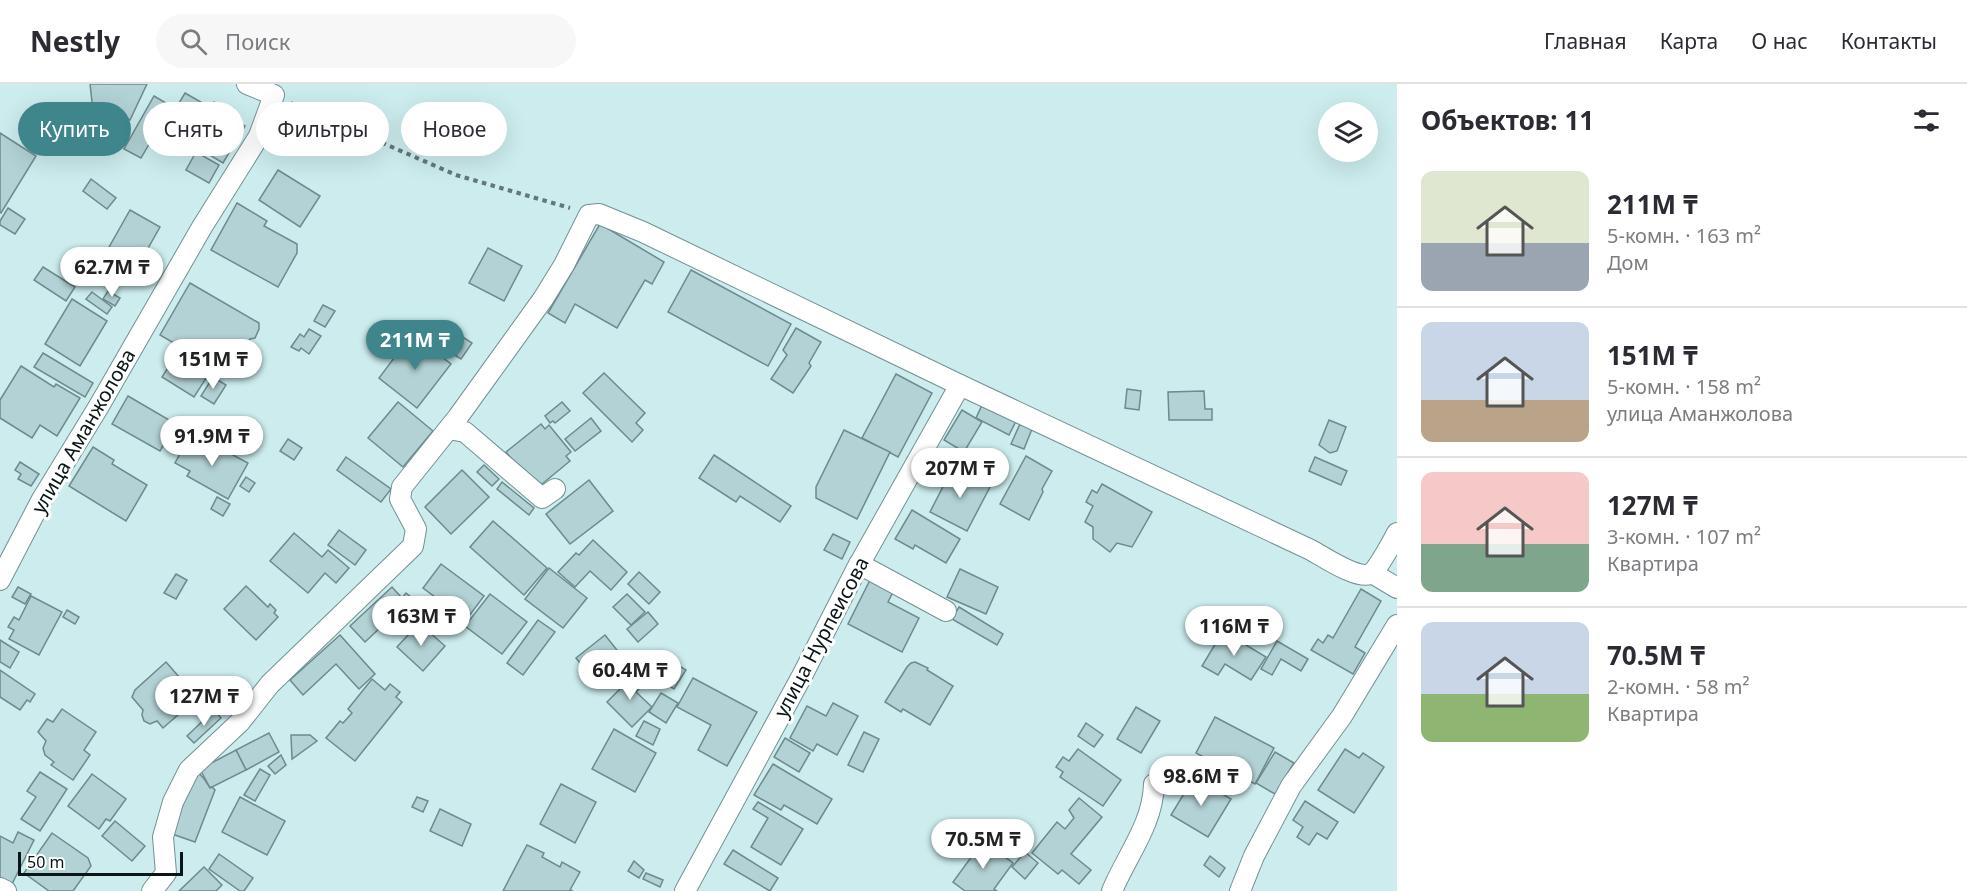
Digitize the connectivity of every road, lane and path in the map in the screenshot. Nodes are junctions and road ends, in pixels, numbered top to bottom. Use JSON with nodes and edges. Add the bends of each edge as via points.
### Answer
{"nodes":[{"id":1,"x":247,"y":84,"type":"edge"},
{"id":2,"x":274,"y":95,"type":"junction"},
{"id":3,"x":589,"y":215,"type":"junction"},
{"id":4,"x":960,"y":385,"type":"junction"},
{"id":5,"x":449,"y":429,"type":"junction"},
{"id":6,"x":555,"y":489,"type":"dead end"},
{"id":7,"x":1397,"y":533,"type":"edge"},
{"id":8,"x":859,"y":564,"type":"junction"},
{"id":9,"x":1372,"y":573,"type":"junction"},
{"id":10,"x":0,"y":580,"type":"edge"},
{"id":11,"x":1397,"y":588,"type":"edge"},
{"id":12,"x":946,"y":611,"type":"dead end"},
{"id":13,"x":1397,"y":626,"type":"edge"},
{"id":14,"x":1154,"y":784,"type":"dead end"},
{"id":15,"x":0,"y":888,"type":"edge"},
{"id":16,"x":6,"y":891,"type":"edge"},
{"id":17,"x":152,"y":891,"type":"edge"},
{"id":18,"x":685,"y":891,"type":"edge"},
{"id":19,"x":1112,"y":891,"type":"edge"},
{"id":20,"x":1240,"y":891,"type":"edge"}],
"edges":[{"from":1,"to":2,"type":"street"},
{"from":2,"to":3,"type":"path","via":[[456,175]]},
{"from":2,"to":10,"type":"street","name":"улица Аманжолова","via":[[259,136],[40,501]]},
{"from":3,"to":4,"type":"street","via":[[599,214],[643,232]]},
{"from":3,"to":5,"type":"street","via":[[543,299]]},
{"from":4,"to":8,"type":"street","name":"улица Нурпеисова"},
{"from":4,"to":9,"type":"street","via":[[1348,570],[1364,576]]},
{"from":5,"to":6,"type":"street","via":[[465,432],[542,498]]},
{"from":5,"to":17,"type":"street","via":[[402,488],[400,499],[416,529],[413,546],[270,684],[240,722],[189,770],[162,837],[166,873]]},
{"from":7,"to":9,"type":"street"},
{"from":8,"to":12,"type":"street"},
{"from":8,"to":18,"type":"street","name":"улица Нурпеисова"},
{"from":9,"to":11,"type":"street"},
{"from":13,"to":20,"type":"street","via":[[1338,707],[1254,856]]},
{"from":14,"to":19,"type":"street","via":[[1146,822]]},
{"from":15,"to":16,"type":"street"}]}
